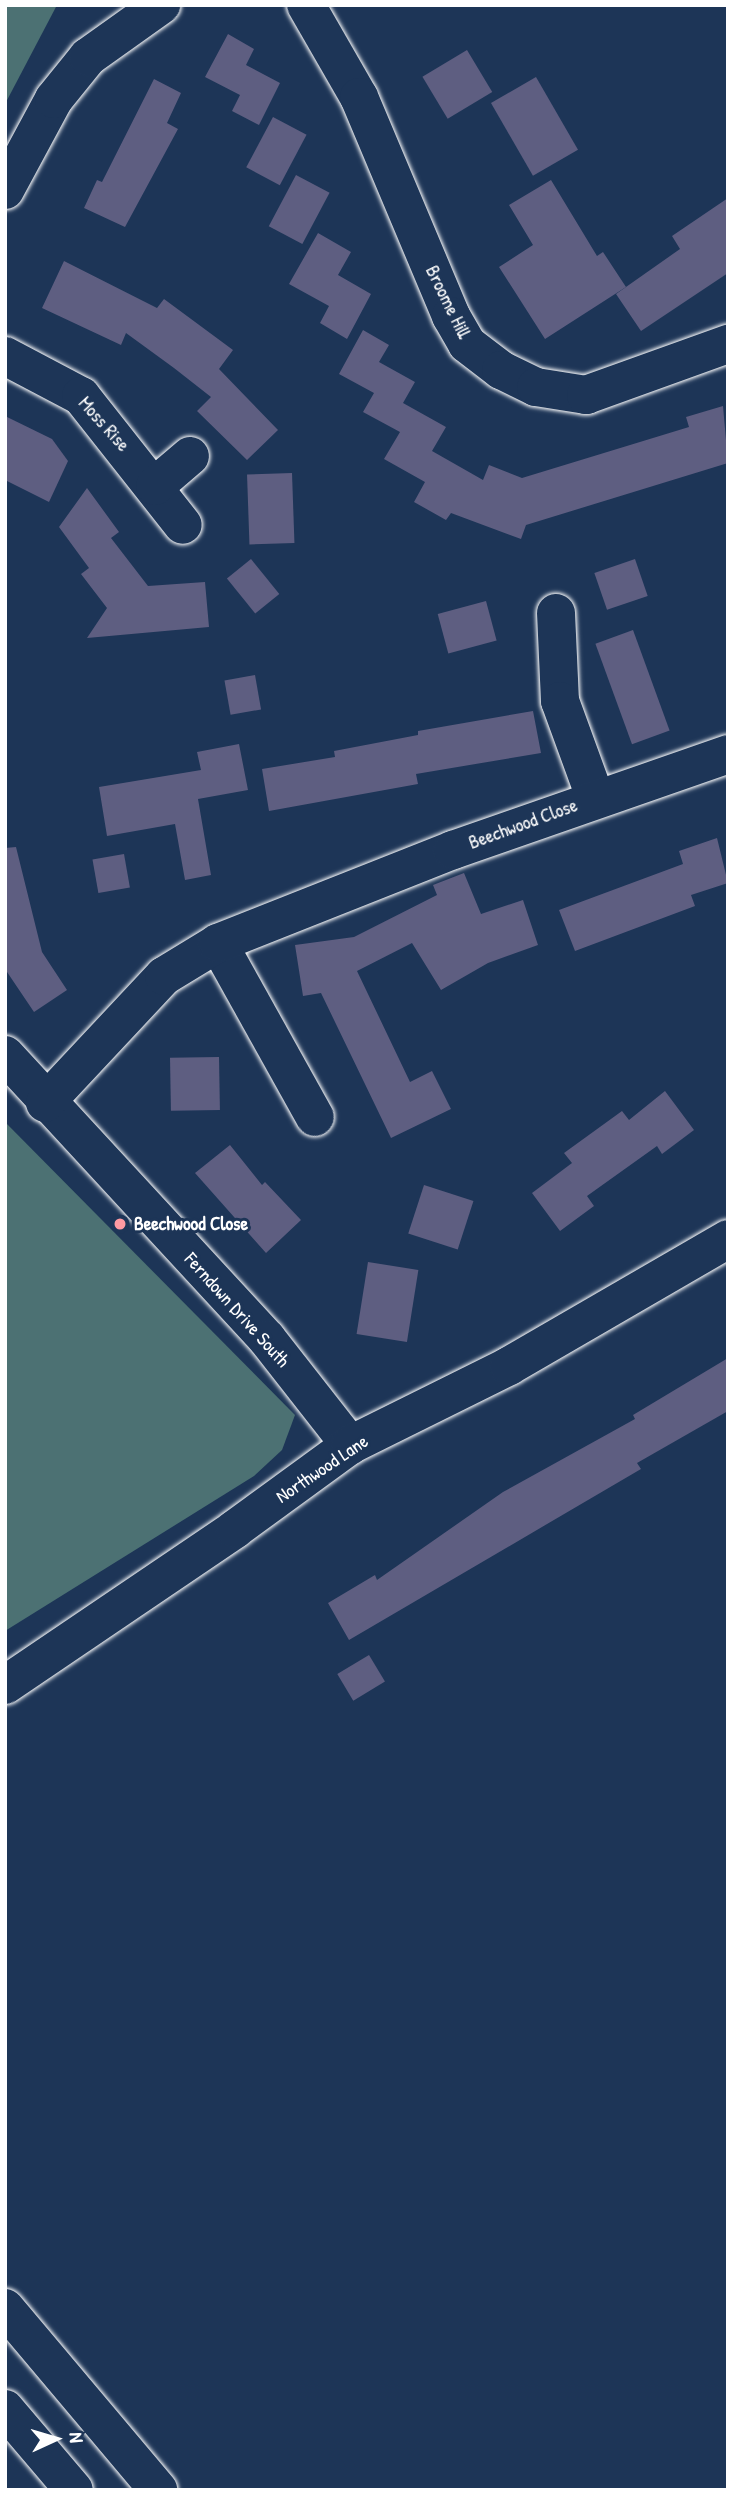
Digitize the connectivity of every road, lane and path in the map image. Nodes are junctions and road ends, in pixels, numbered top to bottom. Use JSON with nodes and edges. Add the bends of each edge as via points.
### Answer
{"nodes":[{"id":1,"x":161,"y":5,"type":"edge"},
{"id":2,"x":306,"y":5,"type":"edge"},
{"id":3,"x":5,"y":190,"type":"edge"},
{"id":4,"x":728,"y":344,"type":"edge"},
{"id":5,"x":5,"y":356,"type":"edge"},
{"id":6,"x":190,"y":456,"type":"dead end"},
{"id":7,"x":155,"y":486,"type":"junction"},
{"id":8,"x":183,"y":525,"type":"dead end"},
{"id":9,"x":556,"y":613,"type":"dead end"},
{"id":10,"x":728,"y":754,"type":"edge"},
{"id":11,"x":595,"y":797,"type":"junction"},
{"id":12,"x":218,"y":943,"type":"junction"},
{"id":13,"x":5,"y":1055,"type":"edge"},
{"id":14,"x":45,"y":1102,"type":"junction"},
{"id":15,"x":315,"y":1117,"type":"dead end"},
{"id":16,"x":728,"y":1239,"type":"edge"},
{"id":17,"x":350,"y":1445,"type":"junction"},
{"id":18,"x":5,"y":1685,"type":"edge"},
{"id":19,"x":5,"y":2308,"type":"edge"},
{"id":20,"x":5,"y":2409,"type":"edge"},
{"id":21,"x":74,"y":2490,"type":"edge"},
{"id":22,"x":158,"y":2490,"type":"edge"}],
"edges":[{"from":1,"to":3,"type":"main road","via":[[88,57],[54,99]]},
{"from":2,"to":4,"type":"main road","name":"Broome Hill","via":[[359,97],[467,344],[500,370],[536,387],[586,395]]},
{"from":5,"to":7,"type":"main road","name":"Moss Rise","via":[[81,396]]},
{"from":6,"to":7,"type":"main road"},
{"from":7,"to":8,"type":"main road","name":"Moss Rise"},
{"from":9,"to":11,"type":"main road","name":"Beechwood Close","via":[[561,701]]},
{"from":10,"to":11,"type":"main road","name":"Beechwood Close"},
{"from":11,"to":12,"type":"main road","name":"Beechwood Close","via":[[264,921]]},
{"from":12,"to":14,"type":"main road","name":"Beechwood Close","via":[[164,976]]},
{"from":12,"to":15,"type":"main road"},
{"from":13,"to":14,"type":"main road","name":"Ferndown Drive South"},
{"from":14,"to":17,"type":"main road","name":"Ferndown Drive South","via":[[267,1339]]},
{"from":16,"to":17,"type":"main road","name":"Northwood Lane","via":[[509,1366]]},
{"from":17,"to":18,"type":"main road","name":"Northwood Lane"},
{"from":19,"to":22,"type":"main road"},
{"from":20,"to":21,"type":"main road"}]}
